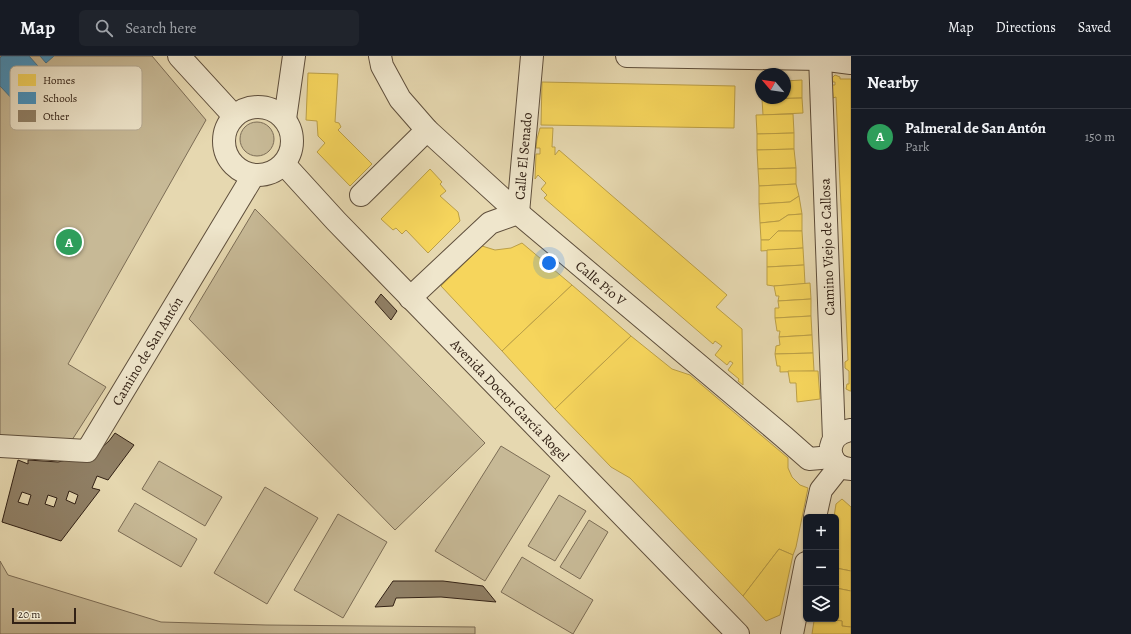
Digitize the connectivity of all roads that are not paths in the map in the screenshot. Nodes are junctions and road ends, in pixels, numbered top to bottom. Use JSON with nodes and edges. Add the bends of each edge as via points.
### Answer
{"nodes":[{"id":1,"x":179,"y":56,"type":"edge"},
{"id":2,"x":294,"y":56,"type":"edge"},
{"id":3,"x":380,"y":56,"type":"edge"},
{"id":4,"x":532,"y":56,"type":"edge"},
{"id":5,"x":627,"y":56,"type":"edge"},
{"id":6,"x":666,"y":57,"type":"edge"},
{"id":7,"x":820,"y":58,"type":"edge"},
{"id":8,"x":851,"y":63,"type":"edge"},
{"id":9,"x":234,"y":116,"type":"junction"},
{"id":10,"x":285,"y":119,"type":"junction"},
{"id":11,"x":427,"y":130,"type":"junction"},
{"id":12,"x":284,"y":164,"type":"junction"},
{"id":13,"x":252,"y":176,"type":"junction"},
{"id":14,"x":361,"y":195,"type":"dead end"},
{"id":15,"x":518,"y":213,"type":"junction"},
{"id":16,"x":410,"y":298,"type":"junction"},
{"id":17,"x":0,"y":446,"type":"edge"},
{"id":18,"x":842,"y":452,"type":"edge"},
{"id":19,"x":816,"y":514,"type":"edge"},
{"id":20,"x":803,"y":578,"type":"edge"},
{"id":21,"x":738,"y":634,"type":"edge"},
{"id":22,"x":792,"y":634,"type":"edge"}],
"edges":[{"from":1,"to":9,"type":"street"},
{"from":2,"to":10,"type":"street"},
{"from":3,"to":11,"type":"street","name":"Calle Pío V","via":[[382,66],[400,99]]},
{"from":4,"to":15,"type":"street","name":"Calle El Senado"},
{"from":5,"to":6,"type":"street"},
{"from":6,"to":7,"type":"street"},
{"from":7,"to":8,"type":"street"},
{"from":7,"to":18,"type":"street","name":"Camino Viejo de Callosa"},
{"from":9,"to":10,"type":"street","via":[[246,109],[260,106],[274,110]]},
{"from":9,"to":13,"type":"street","via":[[224,133],[225,152],[235,168]]},
{"from":10,"to":12,"type":"street","via":[[291,129],[293,141]]},
{"from":11,"to":14,"type":"street"},
{"from":11,"to":15,"type":"street","name":"Calle Pío V"},
{"from":12,"to":13,"type":"street","via":[[270,173]]},
{"from":12,"to":16,"type":"street","name":"Avenida Doctor García Rogel"},
{"from":13,"to":17,"type":"street","name":"Camino de San Antón","via":[[87,451]]},
{"from":15,"to":16,"type":"street","name":"Calle El Senado","via":[[490,223]]},
{"from":15,"to":18,"type":"street","name":"Calle Pío V","via":[[808,459]]},
{"from":16,"to":21,"type":"street","name":"Avenida Doctor García Rogel"},
{"from":18,"to":19,"type":"street","via":[[821,490]]},
{"from":20,"to":22,"type":"street"}]}
